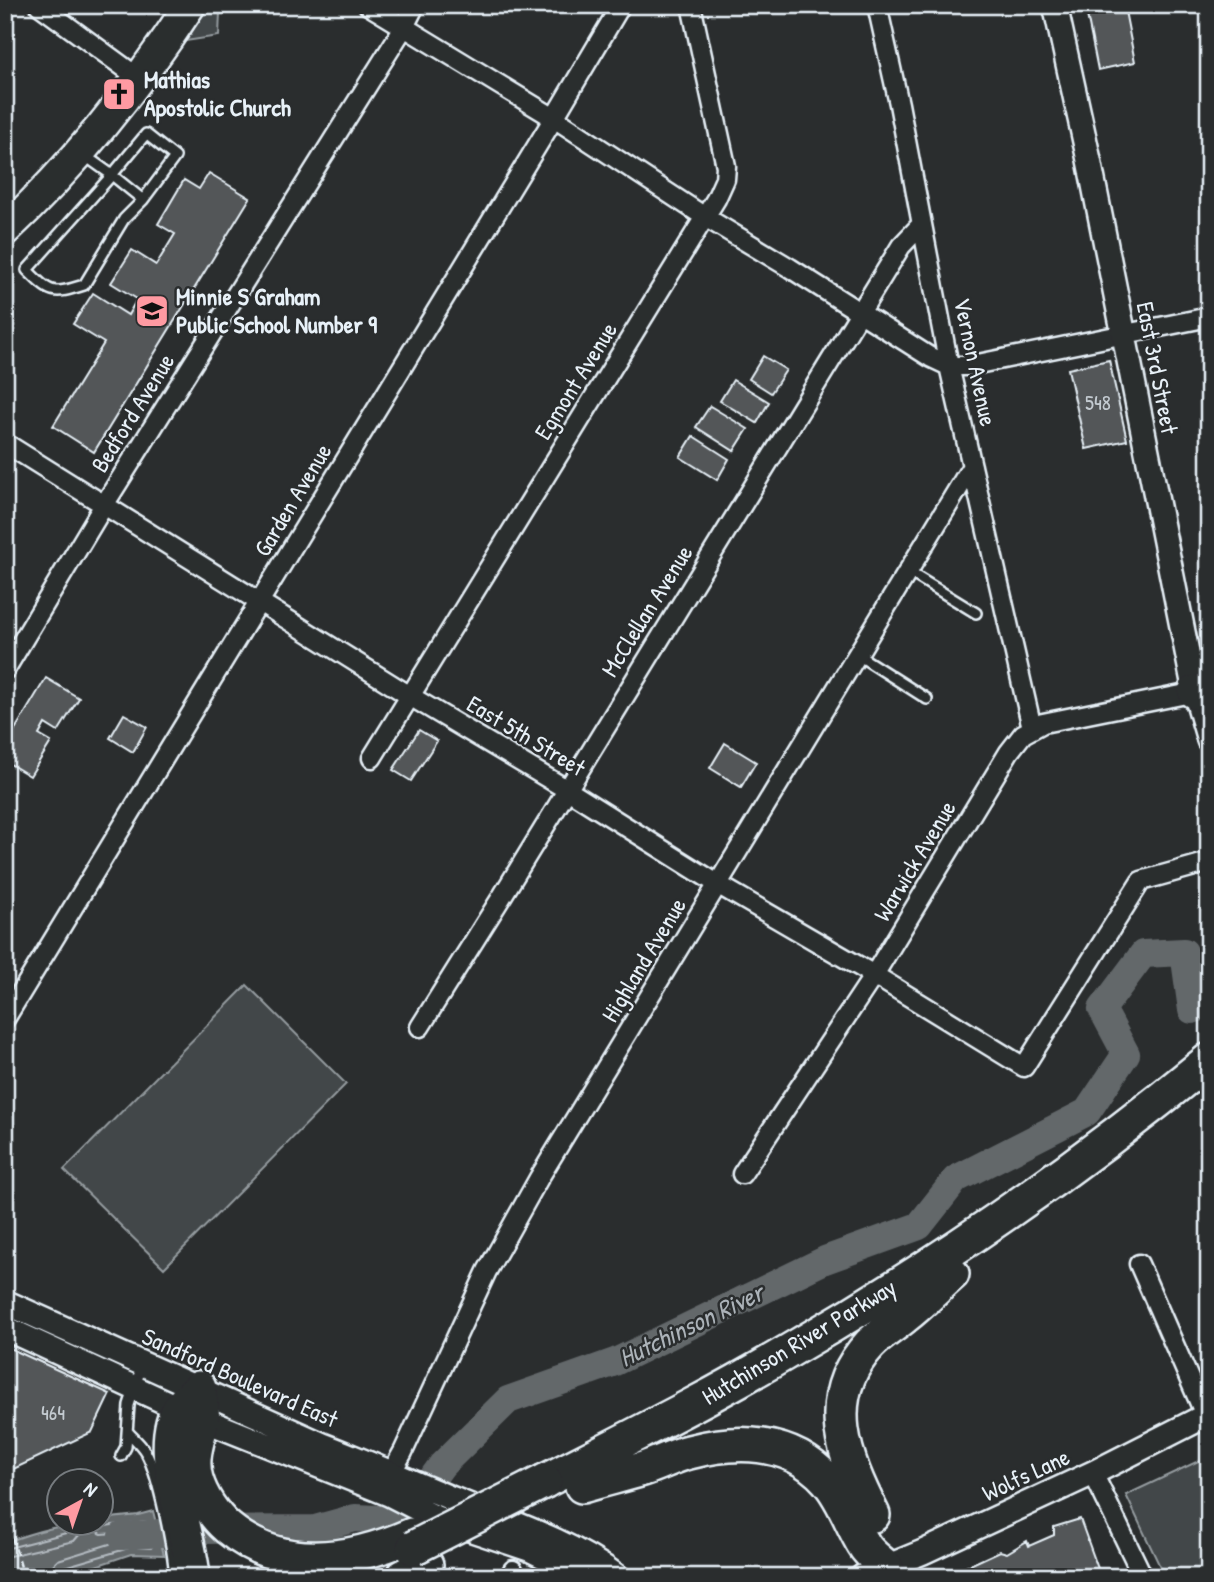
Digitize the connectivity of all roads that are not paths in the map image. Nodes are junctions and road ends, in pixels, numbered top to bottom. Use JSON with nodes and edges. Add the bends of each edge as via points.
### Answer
{"nodes":[{"id":1,"x":39,"y":5,"type":"edge"},
{"id":2,"x":190,"y":5,"type":"edge"},
{"id":3,"x":368,"y":5,"type":"edge"},
{"id":4,"x":415,"y":5,"type":"edge"},
{"id":5,"x":621,"y":5,"type":"edge"},
{"id":6,"x":691,"y":5,"type":"edge"},
{"id":7,"x":877,"y":5,"type":"edge"},
{"id":8,"x":1055,"y":5,"type":"edge"},
{"id":9,"x":404,"y":27,"type":"junction"},
{"id":10,"x":139,"y":79,"type":"junction"},
{"id":11,"x":554,"y":118,"type":"junction"},
{"id":12,"x":80,"y":152,"type":"junction"},
{"id":13,"x":112,"y":175,"type":"junction"},
{"id":14,"x":143,"y":200,"type":"junction"},
{"id":15,"x":705,"y":217,"type":"junction"},
{"id":16,"x":921,"y":225,"type":"junction"},
{"id":17,"x":5,"y":230,"type":"edge"},
{"id":18,"x":859,"y":313,"type":"junction"},
{"id":19,"x":1209,"y":317,"type":"edge"},
{"id":20,"x":1124,"y":335,"type":"junction"},
{"id":21,"x":949,"y":366,"type":"junction"},
{"id":22,"x":5,"y":443,"type":"edge"},
{"id":23,"x":972,"y":466,"type":"junction"},
{"id":24,"x":104,"y":505,"type":"junction"},
{"id":25,"x":909,"y":572,"type":"junction"},
{"id":26,"x":260,"y":601,"type":"junction"},
{"id":27,"x":976,"y":613,"type":"dead end"},
{"id":28,"x":858,"y":655,"type":"junction"},
{"id":29,"x":5,"y":670,"type":"edge"},
{"id":30,"x":1204,"y":692,"type":"edge"},
{"id":31,"x":410,"y":696,"type":"junction"},
{"id":32,"x":927,"y":699,"type":"dead end"},
{"id":33,"x":1032,"y":728,"type":"junction"},
{"id":34,"x":1209,"y":740,"type":"edge"},
{"id":35,"x":372,"y":758,"type":"dead end"},
{"id":36,"x":566,"y":789,"type":"junction"},
{"id":37,"x":1209,"y":862,"type":"edge"},
{"id":38,"x":719,"y":885,"type":"junction"},
{"id":39,"x":874,"y":975,"type":"junction"},
{"id":40,"x":5,"y":1019,"type":"edge"},
{"id":41,"x":420,"y":1027,"type":"dead end"},
{"id":42,"x":1209,"y":1060,"type":"edge"},
{"id":43,"x":1209,"y":1086,"type":"edge"},
{"id":44,"x":742,"y":1174,"type":"dead end"},
{"id":45,"x":1139,"y":1264,"type":"dead end"},
{"id":46,"x":952,"y":1274,"type":"junction"},
{"id":47,"x":5,"y":1302,"type":"edge"},
{"id":48,"x":12,"y":1334,"type":"edge"},
{"id":49,"x":143,"y":1363,"type":"junction"},
{"id":50,"x":134,"y":1387,"type":"junction"},
{"id":51,"x":194,"y":1404,"type":"junction"},
{"id":52,"x":1207,"y":1414,"type":"edge"},
{"id":53,"x":128,"y":1432,"type":"junction"},
{"id":54,"x":121,"y":1456,"type":"dead end"},
{"id":55,"x":1093,"y":1473,"type":"junction"},
{"id":56,"x":175,"y":1481,"type":"junction"},
{"id":57,"x":390,"y":1484,"type":"junction"},
{"id":58,"x":582,"y":1486,"type":"junction"},
{"id":59,"x":548,"y":1492,"type":"junction"},
{"id":60,"x":418,"y":1549,"type":"edge"},
{"id":61,"x":183,"y":1567,"type":"edge"},
{"id":62,"x":875,"y":1572,"type":"edge"},
{"id":63,"x":361,"y":1577,"type":"edge"},
{"id":64,"x":584,"y":1577,"type":"edge"},
{"id":65,"x":618,"y":1577,"type":"edge"},
{"id":66,"x":1143,"y":1577,"type":"edge"}],
"edges":[{"from":1,"to":10,"type":"street"},
{"from":2,"to":10,"type":"main road"},
{"from":3,"to":9,"type":"street"},
{"from":4,"to":9,"type":"street","name":"Bedford Avenue"},
{"from":5,"to":11,"type":"street","name":"Garden Avenue"},
{"from":6,"to":15,"type":"street","name":"Egmont Avenue","via":[[726,166],[725,179]]},
{"from":7,"to":16,"type":"street","name":"Vernon Avenue"},
{"from":8,"to":20,"type":"street","name":"East 3rd Street"},
{"from":9,"to":11,"type":"street"},
{"from":9,"to":24,"type":"street","name":"Bedford Avenue"},
{"from":10,"to":12,"type":"main road"},
{"from":11,"to":15,"type":"street"},
{"from":11,"to":26,"type":"street","name":"Garden Avenue"},
{"from":12,"to":13,"type":"lane"},
{"from":12,"to":17,"type":"main road"},
{"from":13,"to":14,"type":"lane"},
{"from":13,"to":14,"type":"lane","via":[[146,134],[175,157]]},
{"from":13,"to":14,"type":"lane","via":[[27,270],[44,287],[58,293],[84,285],[124,219]]},
{"from":15,"to":18,"type":"street"},
{"from":15,"to":31,"type":"street","name":"Egmont Avenue"},
{"from":16,"to":18,"type":"street","name":"McClellan Avenue","via":[[901,246]]},
{"from":16,"to":21,"type":"street","name":"Vernon Avenue"},
{"from":18,"to":21,"type":"street"},
{"from":18,"to":36,"type":"street","name":"McClellan Avenue"},
{"from":19,"to":20,"type":"street"},
{"from":20,"to":21,"type":"street","via":[[1007,360]]},
{"from":20,"to":30,"type":"street","name":"East 3rd Street"},
{"from":21,"to":23,"type":"street","name":"Vernon Avenue"},
{"from":22,"to":24,"type":"street","name":"East 5th Street"},
{"from":23,"to":25,"type":"street","name":"Highland Avenue"},
{"from":23,"to":33,"type":"street","name":"Vernon Avenue"},
{"from":24,"to":26,"type":"street","name":"East 5th Street"},
{"from":24,"to":29,"type":"street","name":"Bedford Avenue"},
{"from":25,"to":27,"type":"lane"},
{"from":25,"to":28,"type":"street","name":"Highland Avenue"},
{"from":26,"to":31,"type":"street","name":"East 5th Street"},
{"from":26,"to":40,"type":"street","name":"Garden Avenue"},
{"from":28,"to":32,"type":"lane"},
{"from":28,"to":38,"type":"street","name":"Highland Avenue"},
{"from":30,"to":33,"type":"street"},
{"from":30,"to":34,"type":"street","name":"East 3rd Street"},
{"from":31,"to":35,"type":"street","name":"Egmont Avenue"},
{"from":31,"to":36,"type":"street","name":"East 5th Street"},
{"from":33,"to":39,"type":"street","name":"Warwick Avenue","via":[[1009,752]]},
{"from":36,"to":38,"type":"street","name":"East 5th Street"},
{"from":36,"to":41,"type":"street","name":"McClellan Avenue"},
{"from":37,"to":39,"type":"street","name":"East 5th Street","via":[[1141,881],[1024,1067]]},
{"from":38,"to":39,"type":"street","name":"East 5th Street"},
{"from":38,"to":57,"type":"street","name":"Highland Avenue","via":[[487,1271]]},
{"from":39,"to":44,"type":"street","name":"Warwick Avenue"},
{"from":42,"to":59,"type":"highway","name":"Hutchinson River Parkway","via":[[1056,1177],[865,1305]]},
{"from":43,"to":46,"type":"highway","name":"Hutchinson River Parkway"},
{"from":45,"to":52,"type":"street"},
{"from":46,"to":58,"type":"highway","name":"Hutchinson River Parkway","via":[[754,1394]]},
{"from":46,"to":62,"type":"highway","via":[[870,1345],[854,1368],[844,1398],[845,1453],[884,1538]]},
{"from":47,"to":49,"type":"street","name":"Sandford Boulevard East"},
{"from":48,"to":50,"type":"street","name":"Sandford Boulevard East"},
{"from":49,"to":50,"type":"lane"},
{"from":49,"to":51,"type":"street","name":"Sandford Boulevard East"},
{"from":50,"to":51,"type":"street","name":"Sandford Boulevard East"},
{"from":50,"to":53,"type":"lane"},
{"from":51,"to":56,"type":"highway","via":[[171,1437]]},
{"from":51,"to":57,"type":"street","name":"Sandford Boulevard East","via":[[323,1445]]},
{"from":52,"to":55,"type":"street","name":"Wolfs Lane"},
{"from":53,"to":54,"type":"lane"},
{"from":53,"to":56,"type":"lane"},
{"from":55,"to":62,"type":"street","name":"Wolfs Lane"},
{"from":55,"to":66,"type":"street"},
{"from":56,"to":60,"type":"highway","via":[[205,1500],[244,1540],[271,1552],[296,1558],[334,1558]]},
{"from":56,"to":61,"type":"highway"},
{"from":57,"to":60,"type":"street","name":"Sandford Boulevard East"},
{"from":57,"to":65,"type":"street","name":"Sandford Boulevard East","via":[[454,1500],[538,1532]]},
{"from":58,"to":59,"type":"highway","name":"Hutchinson River Parkway"},
{"from":58,"to":62,"type":"highway","via":[[715,1446],[749,1444],[778,1449],[804,1461],[827,1480]]},
{"from":59,"to":60,"type":"highway","name":"Hutchinson River Parkway"},
{"from":60,"to":63,"type":"highway","name":"Hutchinson River Parkway"},
{"from":60,"to":64,"type":"street","name":"Sandford Boulevard East","via":[[529,1549]]}]}
